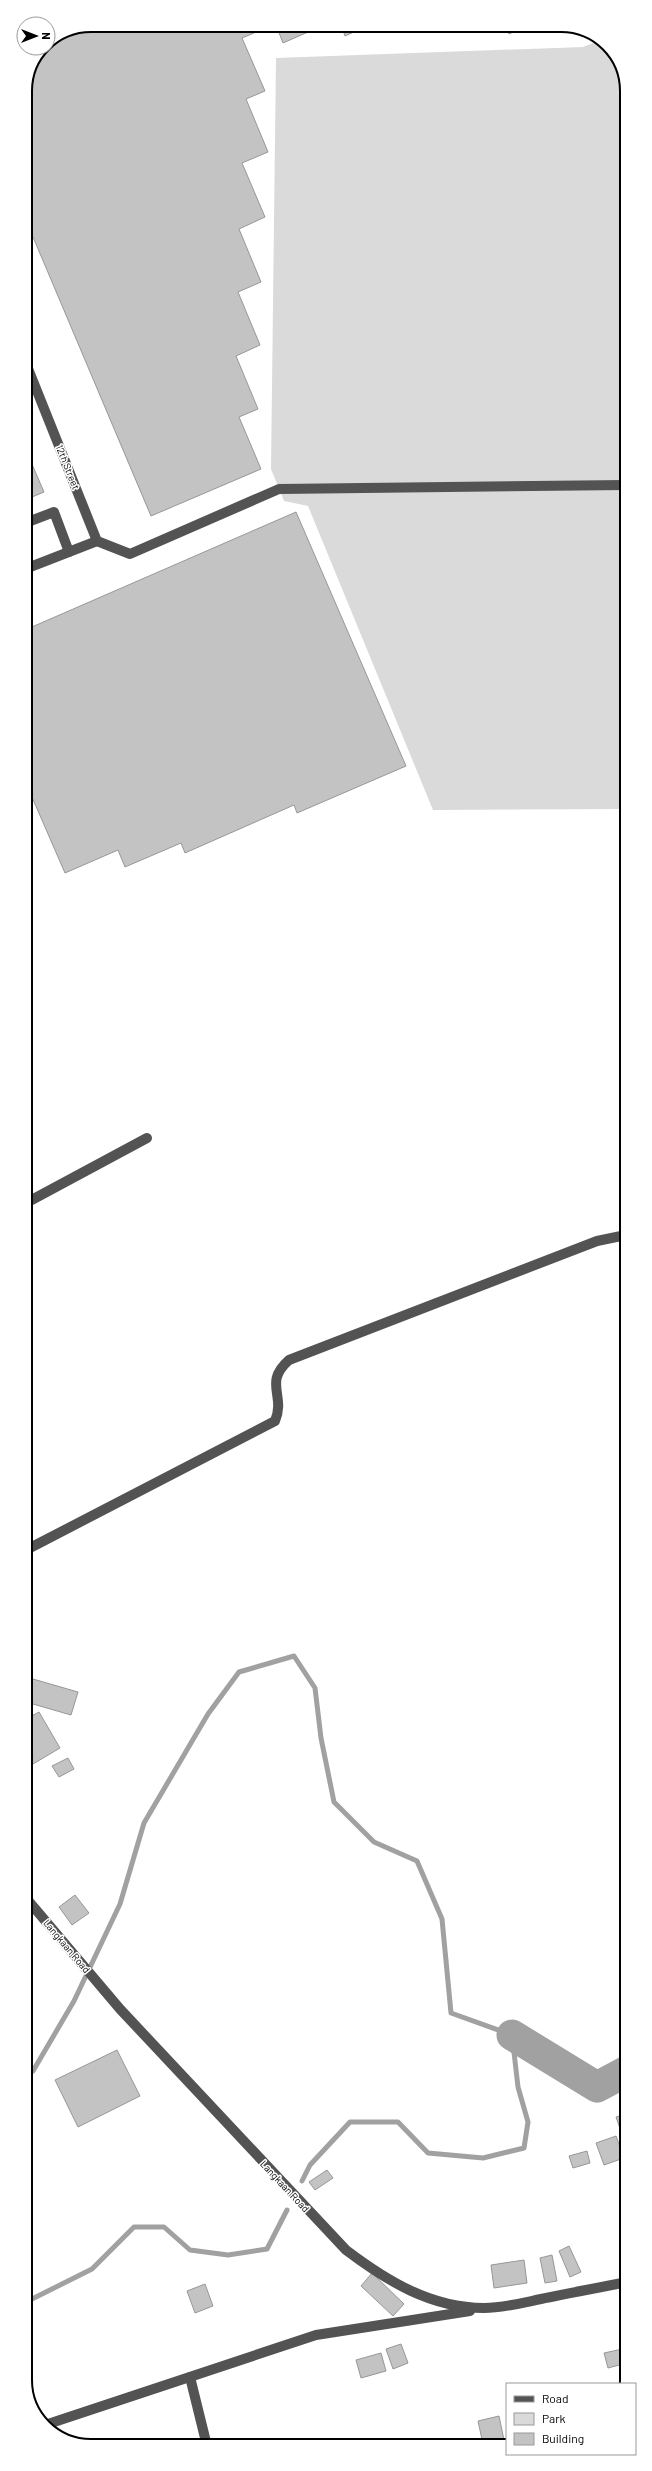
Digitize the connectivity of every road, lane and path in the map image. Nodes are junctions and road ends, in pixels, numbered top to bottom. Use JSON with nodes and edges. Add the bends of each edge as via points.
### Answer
{"nodes":[{"id":1,"x":32,"y":378,"type":"edge"},
{"id":2,"x":620,"y":485,"type":"edge"},
{"id":3,"x":32,"y":520,"type":"edge"},
{"id":4,"x":97,"y":541,"type":"junction"},
{"id":5,"x":70,"y":552,"type":"junction"},
{"id":6,"x":32,"y":567,"type":"edge"},
{"id":7,"x":147,"y":1138,"type":"dead end"},
{"id":8,"x":32,"y":1200,"type":"edge"},
{"id":9,"x":620,"y":1236,"type":"edge"},
{"id":10,"x":32,"y":1547,"type":"edge"},
{"id":11,"x":32,"y":1905,"type":"edge"},
{"id":12,"x":620,"y":2283,"type":"edge"},
{"id":13,"x":484,"y":2308,"type":"junction"},
{"id":14,"x":190,"y":2377,"type":"junction"},
{"id":15,"x":51,"y":2423,"type":"edge"},
{"id":16,"x":205,"y":2439,"type":"edge"}],
"edges":[{"from":1,"to":4,"type":"street","name":"12th Street"},
{"from":2,"to":4,"type":"street","via":[[279,489],[130,554]]},
{"from":3,"to":5,"type":"street","via":[[54,512]]},
{"from":4,"to":5,"type":"street"},
{"from":5,"to":6,"type":"street"},
{"from":7,"to":8,"type":"street"},
{"from":9,"to":10,"type":"street","via":[[597,1241],[289,1360],[279,1369],[275,1384],[279,1411],[275,1421]]},
{"from":11,"to":13,"type":"street","name":"Langkaan Road","via":[[120,2009],[346,2250],[374,2271],[430,2300],[455,2306]]},
{"from":12,"to":13,"type":"street","name":"Langkaan Road","via":[[513,2305]]},
{"from":13,"to":14,"type":"street","via":[[316,2335]]},
{"from":14,"to":15,"type":"street"},
{"from":14,"to":16,"type":"street"}]}
